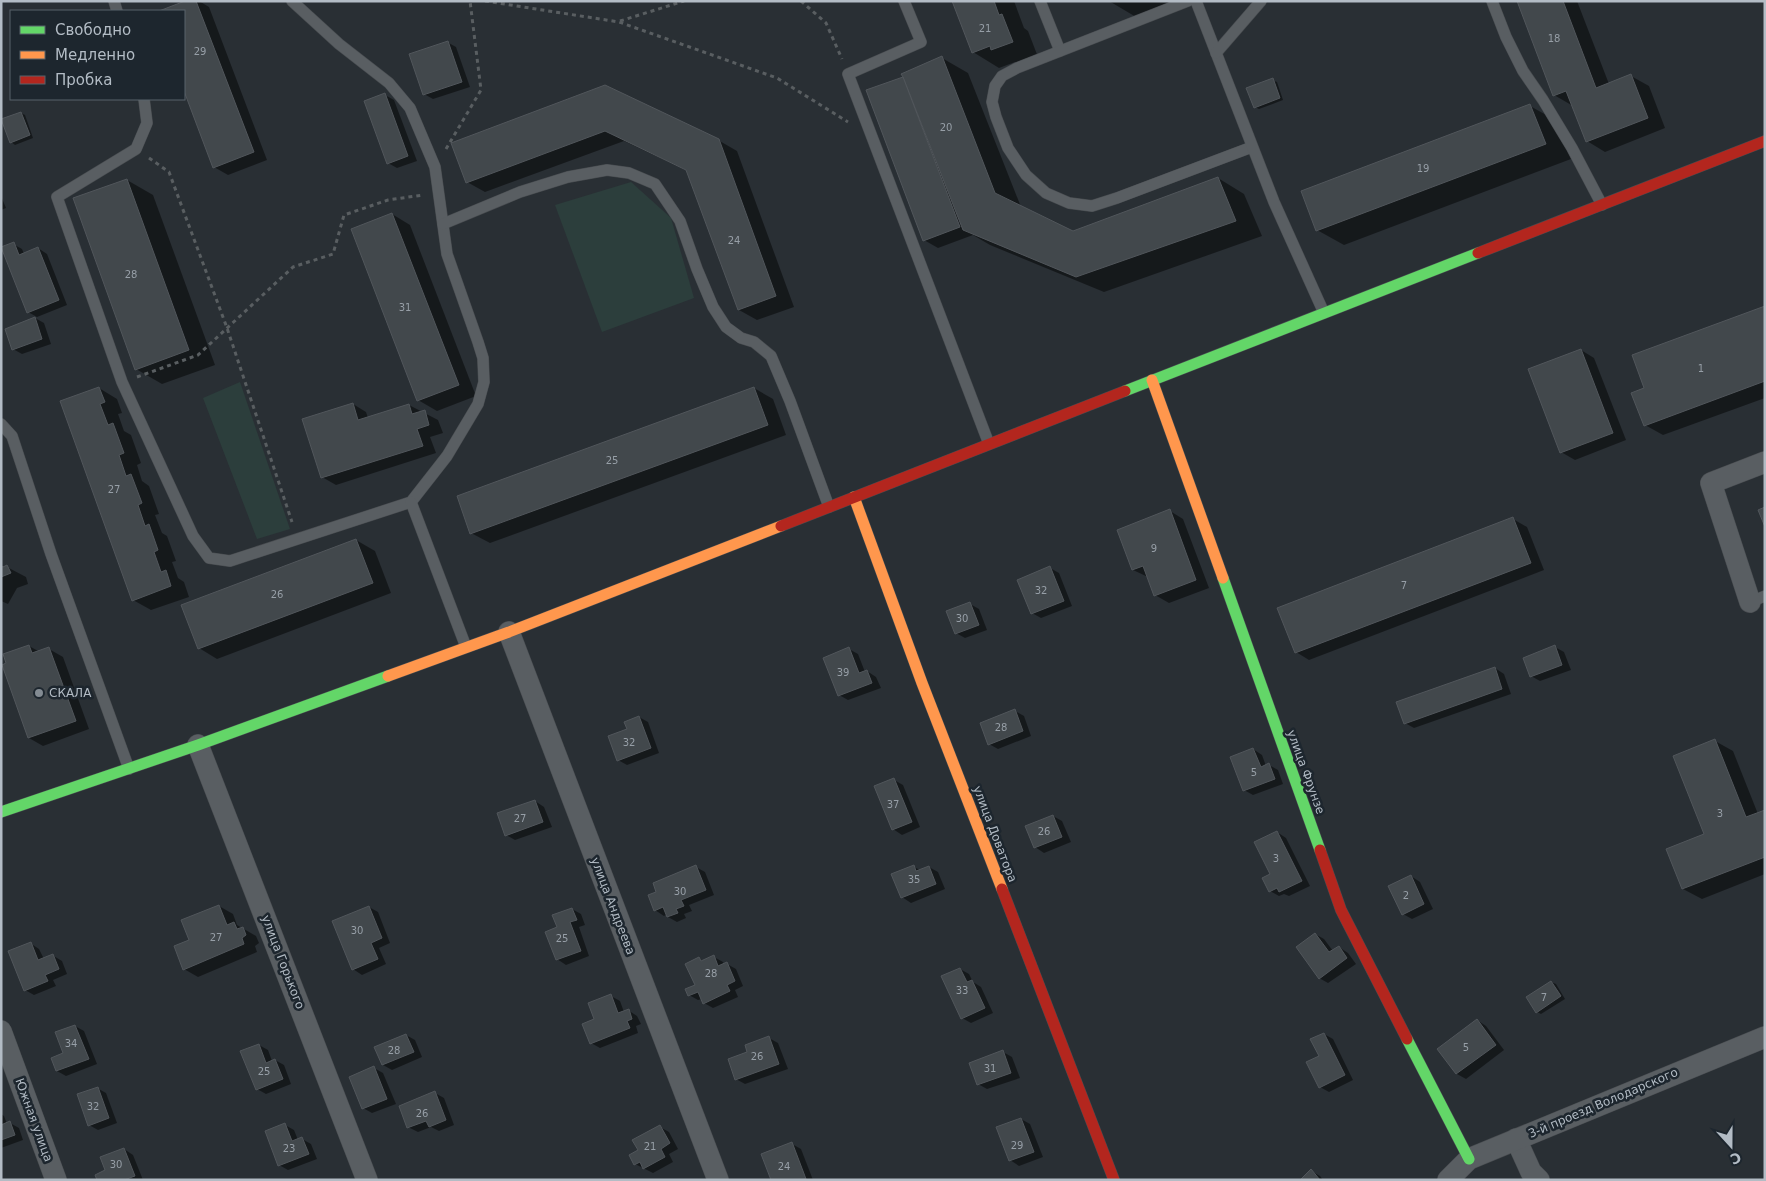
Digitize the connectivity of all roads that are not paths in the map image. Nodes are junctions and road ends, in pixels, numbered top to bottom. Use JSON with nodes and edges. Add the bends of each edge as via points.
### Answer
{"nodes":[{"id":1,"x":292,"y":1,"type":"edge"},
{"id":2,"x":904,"y":1,"type":"edge"},
{"id":3,"x":1040,"y":1,"type":"edge"},
{"id":4,"x":1188,"y":1,"type":"edge"},
{"id":5,"x":1196,"y":1,"type":"edge"},
{"id":6,"x":1261,"y":1,"type":"edge"},
{"id":7,"x":1492,"y":1,"type":"edge"},
{"id":8,"x":1060,"y":51,"type":"junction"},
{"id":9,"x":1216,"y":53,"type":"junction"},
{"id":10,"x":144,"y":100,"type":"edge"},
{"id":11,"x":1765,"y":141,"type":"edge"},
{"id":12,"x":1252,"y":148,"type":"junction"},
{"id":13,"x":1602,"y":205,"type":"junction"},
{"id":14,"x":443,"y":224,"type":"junction"},
{"id":15,"x":1324,"y":313,"type":"junction"},
{"id":16,"x":1152,"y":380,"type":"junction"},
{"id":17,"x":1,"y":424,"type":"edge"},
{"id":18,"x":989,"y":444,"type":"junction"},
{"id":19,"x":1765,"y":462,"type":"edge"},
{"id":20,"x":854,"y":497,"type":"junction"},
{"id":21,"x":411,"y":502,"type":"junction"},
{"id":22,"x":829,"y":506,"type":"junction"},
{"id":23,"x":1758,"y":599,"type":"edge"},
{"id":24,"x":509,"y":632,"type":"junction"},
{"id":25,"x":466,"y":647,"type":"junction"},
{"id":26,"x":198,"y":745,"type":"junction"},
{"id":27,"x":129,"y":769,"type":"junction"},
{"id":28,"x":1,"y":812,"type":"edge"},
{"id":29,"x":1,"y":1031,"type":"edge"},
{"id":30,"x":1765,"y":1037,"type":"edge"},
{"id":31,"x":1516,"y":1139,"type":"junction"},
{"id":32,"x":1470,"y":1158,"type":"junction"},
{"id":33,"x":56,"y":1180,"type":"edge"},
{"id":34,"x":367,"y":1180,"type":"edge"},
{"id":35,"x":718,"y":1180,"type":"edge"},
{"id":36,"x":1114,"y":1180,"type":"edge"},
{"id":37,"x":1448,"y":1180,"type":"edge"},
{"id":38,"x":1539,"y":1180,"type":"edge"}],
"edges":[{"from":1,"to":14,"type":"lane","via":[[389,83],[410,108],[435,167]]},
{"from":2,"to":18,"type":"lane","via":[[921,42],[848,74]]},
{"from":3,"to":8,"type":"lane"},
{"from":4,"to":8,"type":"lane"},
{"from":5,"to":9,"type":"lane"},
{"from":6,"to":9,"type":"lane"},
{"from":7,"to":13,"type":"lane","via":[[1522,71],[1544,100]]},
{"from":8,"to":12,"type":"lane","via":[[1002,76],[995,86],[992,102],[1008,148],[1026,175],[1046,193],[1069,203],[1092,206]]},
{"from":9,"to":12,"type":"lane"},
{"from":10,"to":21,"type":"lane","via":[[147,123],[136,149],[57,197],[122,382],[193,536],[209,558],[230,561]]},
{"from":11,"to":13,"type":"street"},
{"from":12,"to":15,"type":"lane"},
{"from":13,"to":15,"type":"street"},
{"from":14,"to":21,"type":"lane","via":[[447,254],[483,358],[484,382],[478,404],[447,456]]},
{"from":14,"to":22,"type":"lane","via":[[520,192],[568,177],[607,170],[630,173],[655,184],[680,221],[696,269],[717,314],[726,327],[741,338],[754,342],[771,356]]},
{"from":15,"to":16,"type":"street"},
{"from":16,"to":18,"type":"street"},
{"from":16,"to":32,"type":"street","name":"улица Фрунзе","via":[[1341,910]]},
{"from":17,"to":27,"type":"lane","via":[[12,436]]},
{"from":18,"to":20,"type":"street"},
{"from":19,"to":23,"type":"street","via":[[1711,483]]},
{"from":20,"to":22,"type":"street"},
{"from":20,"to":36,"type":"street","name":"улица Доватора"},
{"from":21,"to":25,"type":"lane"},
{"from":22,"to":24,"type":"street"},
{"from":24,"to":25,"type":"street"},
{"from":24,"to":35,"type":"street","name":"улица Андреева"},
{"from":25,"to":26,"type":"street"},
{"from":26,"to":27,"type":"street"},
{"from":26,"to":34,"type":"street","name":"улица Горького"},
{"from":27,"to":28,"type":"street"},
{"from":29,"to":33,"type":"street","name":"Южная улица"},
{"from":30,"to":31,"type":"street","name":"3-й проезд Володарского"},
{"from":31,"to":32,"type":"street","name":"3-й проезд Володарского"},
{"from":31,"to":38,"type":"street","via":[[1531,1172]]},
{"from":32,"to":37,"type":"street","name":"3-й проезд Володарского"}]}
